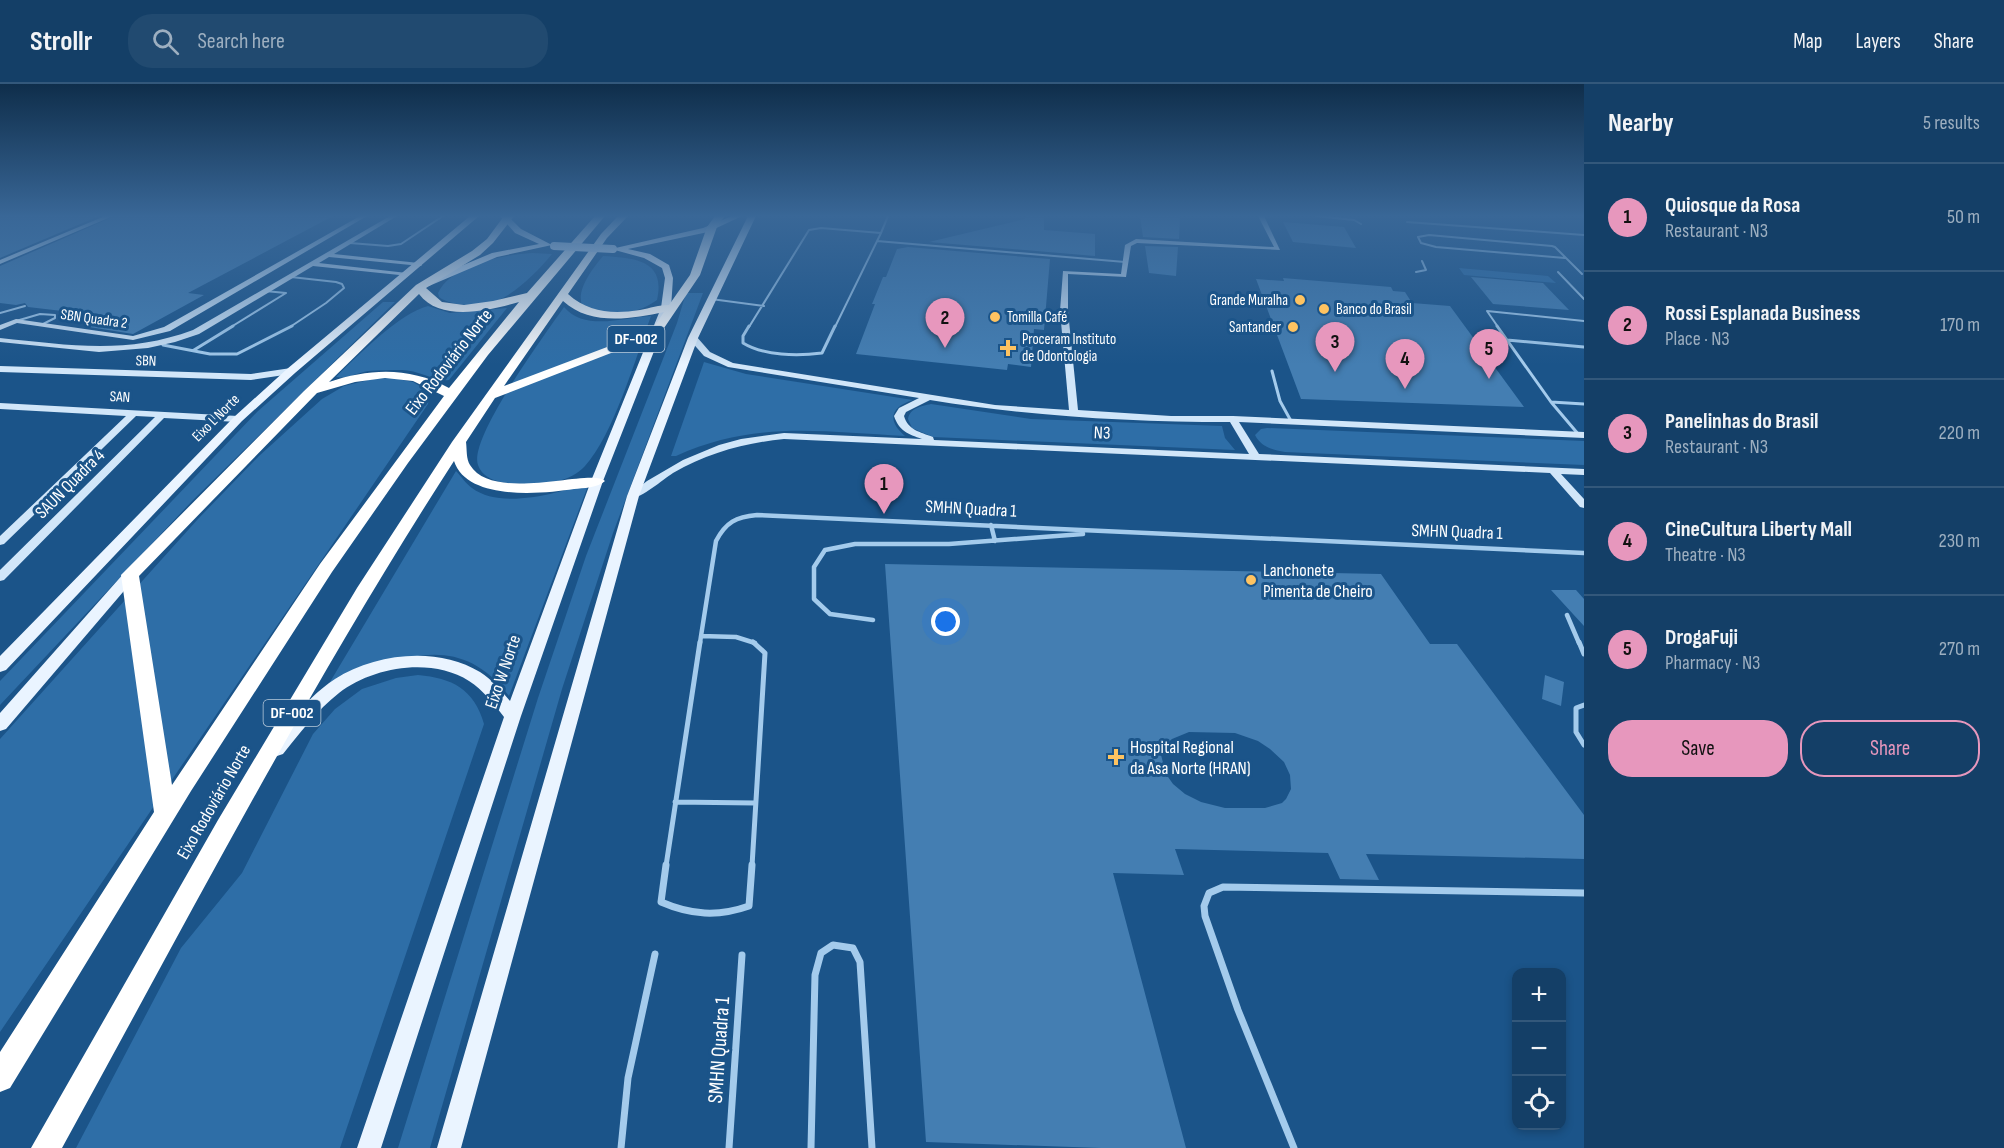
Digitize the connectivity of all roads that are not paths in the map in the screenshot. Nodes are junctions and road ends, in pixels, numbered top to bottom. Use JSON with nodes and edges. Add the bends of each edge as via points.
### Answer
{"nodes":[{"id":1,"x":277,"y":266,"type":"edge"},
{"id":2,"x":307,"y":266,"type":"edge"},
{"id":3,"x":325,"y":266,"type":"edge"},
{"id":4,"x":418,"y":266,"type":"edge"},
{"id":5,"x":455,"y":266,"type":"edge"},
{"id":6,"x":470,"y":266,"type":"edge"},
{"id":7,"x":556,"y":266,"type":"edge"},
{"id":8,"x":583,"y":266,"type":"edge"},
{"id":9,"x":664,"y":266,"type":"edge"},
{"id":10,"x":698,"y":266,"type":"edge"},
{"id":11,"x":727,"y":266,"type":"edge"},
{"id":12,"x":788,"y":266,"type":"edge"},
{"id":13,"x":865,"y":266,"type":"edge"},
{"id":14,"x":1125,"y":266,"type":"edge"},
{"id":15,"x":1424,"y":266,"type":"edge"},
{"id":16,"x":1573,"y":266,"type":"edge"},
{"id":17,"x":1416,"y":272,"type":"dead end"},
{"id":18,"x":1558,"y":273,"type":"dead end"},
{"id":19,"x":1582,"y":274,"type":"dead end"},
{"id":20,"x":407,"y":275,"type":"junction"},
{"id":21,"x":289,"y":276,"type":"junction"},
{"id":22,"x":241,"y":286,"type":"junction"},
{"id":23,"x":420,"y":287,"type":"junction"},
{"id":24,"x":265,"y":291,"type":"junction"},
{"id":25,"x":562,"y":294,"type":"junction"},
{"id":26,"x":226,"y":295,"type":"junction"},
{"id":27,"x":530,"y":295,"type":"junction"},
{"id":28,"x":253,"y":298,"type":"junction"},
{"id":29,"x":711,"y":299,"type":"junction"},
{"id":30,"x":1584,"y":299,"type":"edge"},
{"id":31,"x":25,"y":306,"type":"dead end"},
{"id":32,"x":764,"y":306,"type":"junction"},
{"id":33,"x":666,"y":308,"type":"junction"},
{"id":34,"x":0,"y":313,"type":"edge"},
{"id":35,"x":16,"y":321,"type":"junction"},
{"id":36,"x":1584,"y":321,"type":"edge"},
{"id":37,"x":41,"y":326,"type":"junction"},
{"id":38,"x":0,"y":328,"type":"edge"},
{"id":39,"x":656,"y":332,"type":"junction"},
{"id":40,"x":693,"y":338,"type":"junction"},
{"id":41,"x":0,"y":340,"type":"edge"},
{"id":42,"x":1507,"y":340,"type":"junction"},
{"id":43,"x":163,"y":345,"type":"junction"},
{"id":44,"x":1584,"y":347,"type":"edge"},
{"id":45,"x":194,"y":350,"type":"junction"},
{"id":46,"x":0,"y":369,"type":"edge"},
{"id":47,"x":1272,"y":370,"type":"dead end"},
{"id":48,"x":291,"y":371,"type":"junction"},
{"id":49,"x":309,"y":394,"type":"junction"},
{"id":50,"x":450,"y":394,"type":"junction"},
{"id":51,"x":492,"y":395,"type":"junction"},
{"id":52,"x":928,"y":398,"type":"junction"},
{"id":53,"x":1551,"y":402,"type":"junction"},
{"id":54,"x":1584,"y":404,"type":"edge"},
{"id":55,"x":0,"y":406,"type":"edge"},
{"id":56,"x":134,"y":413,"type":"junction"},
{"id":57,"x":163,"y":414,"type":"junction"},
{"id":58,"x":1074,"y":414,"type":"junction"},
{"id":59,"x":238,"y":419,"type":"junction"},
{"id":60,"x":1233,"y":419,"type":"junction"},
{"id":61,"x":1291,"y":421,"type":"junction"},
{"id":62,"x":1581,"y":435,"type":"edge"},
{"id":63,"x":459,"y":442,"type":"junction"},
{"id":64,"x":940,"y":443,"type":"junction"},
{"id":65,"x":1255,"y":456,"type":"junction"},
{"id":66,"x":1552,"y":470,"type":"junction"},
{"id":67,"x":1584,"y":472,"type":"edge"},
{"id":68,"x":597,"y":481,"type":"junction"},
{"id":69,"x":633,"y":496,"type":"junction"},
{"id":70,"x":1582,"y":502,"type":"edge"},
{"id":71,"x":991,"y":525,"type":"junction"},
{"id":72,"x":1101,"y":532,"type":"junction"},
{"id":73,"x":995,"y":541,"type":"junction"},
{"id":74,"x":0,"y":542,"type":"edge"},
{"id":75,"x":1584,"y":552,"type":"edge"},
{"id":76,"x":130,"y":575,"type":"junction"},
{"id":77,"x":0,"y":577,"type":"edge"},
{"id":78,"x":1567,"y":615,"type":"dead end"},
{"id":79,"x":873,"y":620,"type":"dead end"},
{"id":80,"x":701,"y":636,"type":"junction"},
{"id":81,"x":1584,"y":654,"type":"edge"},
{"id":82,"x":0,"y":666,"type":"edge"},
{"id":83,"x":1584,"y":705,"type":"edge"},
{"id":84,"x":513,"y":716,"type":"junction"},
{"id":85,"x":0,"y":724,"type":"edge"},
{"id":86,"x":1584,"y":745,"type":"edge"},
{"id":87,"x":254,"y":776,"type":"junction"},
{"id":88,"x":675,"y":802,"type":"junction"},
{"id":89,"x":755,"y":803,"type":"junction"},
{"id":90,"x":165,"y":813,"type":"junction"},
{"id":91,"x":1584,"y":893,"type":"edge"},
{"id":92,"x":655,"y":954,"type":"dead end"},
{"id":93,"x":742,"y":955,"type":"dead end"},
{"id":94,"x":0,"y":1078,"type":"edge"},
{"id":95,"x":454,"y":1141,"type":"edge"},
{"id":96,"x":46,"y":1148,"type":"edge"},
{"id":97,"x":369,"y":1148,"type":"edge"},
{"id":98,"x":621,"y":1148,"type":"edge"},
{"id":99,"x":729,"y":1148,"type":"edge"},
{"id":100,"x":812,"y":1148,"type":"edge"},
{"id":101,"x":872,"y":1148,"type":"edge"},
{"id":102,"x":1294,"y":1148,"type":"edge"}],
"edges":[{"from":1,"to":22,"type":"street","name":"SBN Quadra 2"},
{"from":2,"to":21,"type":"street","name":"SBN Quadra 2"},
{"from":3,"to":20,"type":"street"},
{"from":4,"to":20,"type":"main road","name":"Eixo L Norte"},
{"from":5,"to":23,"type":"highway"},
{"from":6,"to":23,"type":"main road"},
{"from":7,"to":27,"type":"highway","name":"Eixo Rodoviário Norte","number":"DF-002"},
{"from":8,"to":25,"type":"highway","name":"Eixo Rodoviário Norte","number":"DF-002"},
{"from":9,"to":33,"type":"main road","name":"Eixo W Norte","via":[[669,278]]},
{"from":10,"to":39,"type":"highway","number":"DF-002"},
{"from":11,"to":29,"type":"main road"},
{"from":12,"to":32,"type":"lane"},
{"from":13,"to":32,"type":"lane","via":[[822,353],[746,346],[743,336]]},
{"from":14,"to":58,"type":"street","via":[[1124,276],[1064,273]]},
{"from":15,"to":17,"type":"lane","via":[[1426,270]]},
{"from":16,"to":19,"type":"lane"},
{"from":18,"to":30,"type":"lane"},
{"from":20,"to":48,"type":"main road","name":"Eixo L Norte"},
{"from":21,"to":24,"type":"street","name":"SBN Quadra 2"},
{"from":21,"to":45,"type":"lane","via":[[336,282],[344,288],[248,351],[230,354]]},
{"from":22,"to":24,"type":"street","via":[[250,291]]},
{"from":22,"to":26,"type":"street","name":"SBN Quadra 2"},
{"from":23,"to":27,"type":"highway","via":[[429,299],[455,307],[496,304]]},
{"from":23,"to":49,"type":"highway"},
{"from":24,"to":28,"type":"street","name":"SBN Quadra 2"},
{"from":24,"to":45,"type":"lane","via":[[286,293]]},
{"from":25,"to":33,"type":"highway","via":[[572,305],[597,314]]},
{"from":25,"to":51,"type":"highway","name":"Eixo Rodoviário Norte","number":"DF-002"},
{"from":26,"to":28,"type":"street"},
{"from":26,"to":37,"type":"street","name":"SBN Quadra 2","via":[[167,329],[139,338]]},
{"from":27,"to":50,"type":"highway","name":"Eixo Rodoviário Norte","number":"DF-002"},
{"from":28,"to":43,"type":"street","name":"SBN Quadra 2","via":[[196,332]]},
{"from":29,"to":32,"type":"lane"},
{"from":29,"to":40,"type":"main road"},
{"from":31,"to":34,"type":"lane"},
{"from":33,"to":39,"type":"main road","name":"Eixo W Norte"},
{"from":35,"to":37,"type":"street","name":"SBN Quadra 2"},
{"from":35,"to":37,"type":"lane","name":"SBN Quadra 2","via":[[40,314],[55,315]]},
{"from":35,"to":38,"type":"street","name":"SBN Quadra 2"},
{"from":36,"to":42,"type":"lane","via":[[1487,311]]},
{"from":39,"to":51,"type":"highway","number":"DF-002"},
{"from":39,"to":68,"type":"main road","name":"Eixo W Norte"},
{"from":40,"to":52,"type":"street","name":"N3","via":[[707,354],[731,365]]},
{"from":40,"to":69,"type":"main road"},
{"from":41,"to":43,"type":"street","name":"SBN Quadra 2","via":[[112,350]]},
{"from":42,"to":44,"type":"lane"},
{"from":42,"to":53,"type":"lane"},
{"from":43,"to":45,"type":"lane"},
{"from":46,"to":48,"type":"street","name":"SBN","via":[[251,377]]},
{"from":47,"to":61,"type":"lane","via":[[1280,401]]},
{"from":48,"to":59,"type":"main road","name":"Eixo L Norte"},
{"from":49,"to":50,"type":"highway","via":[[363,375],[400,373],[424,379]]},
{"from":49,"to":76,"type":"highway"},
{"from":50,"to":90,"type":"highway","name":"Eixo Rodoviário Norte","number":"DF-002","via":[[331,561]]},
{"from":51,"to":63,"type":"highway","name":"Eixo Rodoviário Norte","number":"DF-002"},
{"from":52,"to":58,"type":"street","name":"N3"},
{"from":52,"to":64,"type":"street","via":[[902,410],[899,416],[911,432]]},
{"from":53,"to":54,"type":"lane"},
{"from":53,"to":62,"type":"lane"},
{"from":55,"to":56,"type":"street","name":"SAN"},
{"from":56,"to":57,"type":"street","name":"SAN"},
{"from":56,"to":74,"type":"street","name":"SAUN Quadra 4"},
{"from":57,"to":59,"type":"street","name":"SAN"},
{"from":57,"to":77,"type":"street","name":"SAUN Quadra 4"},
{"from":58,"to":60,"type":"street","name":"N3"},
{"from":59,"to":82,"type":"main road","name":"Eixo L Norte"},
{"from":60,"to":61,"type":"street","name":"N3"},
{"from":60,"to":65,"type":"street"},
{"from":61,"to":62,"type":"street","name":"N3"},
{"from":63,"to":68,"type":"highway","via":[[462,463],[479,479],[509,487],[541,489]]},
{"from":63,"to":87,"type":"highway","name":"Eixo Rodoviário Norte","number":"DF-002"},
{"from":64,"to":65,"type":"street","name":"N3"},
{"from":64,"to":69,"type":"street","name":"N3","via":[[783,436],[750,439],[687,460]]},
{"from":65,"to":66,"type":"street","name":"N3"},
{"from":66,"to":67,"type":"street","name":"N3"},
{"from":66,"to":70,"type":"street"},
{"from":68,"to":84,"type":"main road","name":"Eixo W Norte"},
{"from":69,"to":95,"type":"main road"},
{"from":71,"to":72,"type":"lane","name":"SMHN Quadra 1"},
{"from":71,"to":73,"type":"lane"},
{"from":71,"to":80,"type":"lane","name":"SMHN Quadra 1","via":[[757,514],[731,520],[723,526],[716,541]]},
{"from":72,"to":73,"type":"lane"},
{"from":72,"to":75,"type":"lane","name":"SMHN Quadra 1"},
{"from":73,"to":79,"type":"lane","via":[[855,544],[825,550],[814,567],[814,599],[830,614]]},
{"from":76,"to":85,"type":"main road"},
{"from":76,"to":90,"type":"highway","name":"Eixo Rodoviário Norte"},
{"from":78,"to":81,"type":"lane"},
{"from":80,"to":88,"type":"lane","name":"SMHN Quadra 1"},
{"from":80,"to":89,"type":"lane","via":[[745,638],[765,653]]},
{"from":83,"to":86,"type":"lane","via":[[1576,708],[1576,732]]},
{"from":84,"to":87,"type":"main road","via":[[492,691],[467,672],[443,665],[399,663],[376,668],[343,681],[317,702]]},
{"from":84,"to":97,"type":"main road","name":"Eixo W Norte"},
{"from":87,"to":96,"type":"highway","name":"Eixo Rodoviário Norte","number":"DF-002"},
{"from":88,"to":89,"type":"lane"},
{"from":88,"to":89,"type":"lane","name":"SMHN Quadra 1","via":[[661,902],[682,912],[704,914],[728,914],[749,906]]},
{"from":90,"to":94,"type":"highway","name":"Eixo Rodoviário Norte","number":"DF-002"},
{"from":91,"to":102,"type":"lane","via":[[1223,887],[1209,893],[1205,916]]},
{"from":92,"to":98,"type":"lane","via":[[628,1077]]},
{"from":93,"to":99,"type":"lane","name":"SMHN Quadra 1"},
{"from":100,"to":101,"type":"lane","via":[[815,975],[821,953],[833,945],[853,948],[860,962]]}]}
